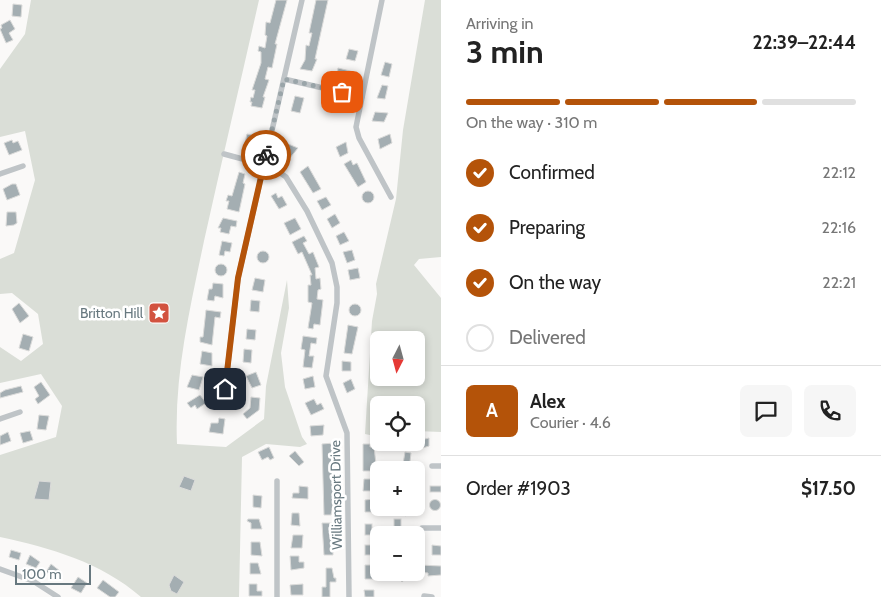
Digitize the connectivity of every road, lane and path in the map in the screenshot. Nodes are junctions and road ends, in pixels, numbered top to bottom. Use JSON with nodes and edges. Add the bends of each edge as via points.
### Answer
{"nodes":[{"id":1,"x":302,"y":0,"type":"edge"},
{"id":2,"x":382,"y":0,"type":"edge"},
{"id":3,"x":284,"y":79,"type":"junction"},
{"id":4,"x":362,"y":97,"type":"junction"},
{"id":5,"x":224,"y":154,"type":"dead end"},
{"id":6,"x":264,"y":165,"type":"junction"},
{"id":7,"x":23,"y":166,"type":"dead end"},
{"id":8,"x":0,"y":174,"type":"edge"},
{"id":9,"x":391,"y":197,"type":"dead end"},
{"id":10,"x":225,"y":389,"type":"dead end"},
{"id":11,"x":20,"y":412,"type":"dead end"},
{"id":12,"x":0,"y":419,"type":"edge"},
{"id":13,"x":432,"y":466,"type":"dead end"},
{"id":14,"x":441,"y":466,"type":"edge"},
{"id":15,"x":276,"y":482,"type":"dead end"},
{"id":16,"x":425,"y":528,"type":"edge"},
{"id":17,"x":441,"y":528,"type":"edge"},
{"id":18,"x":0,"y":569,"type":"edge"},
{"id":19,"x":424,"y":596,"type":"dead end"},
{"id":20,"x":58,"y":597,"type":"edge"},
{"id":21,"x":277,"y":597,"type":"edge"},
{"id":22,"x":350,"y":597,"type":"edge"},
{"id":23,"x":432,"y":597,"type":"edge"}],
"edges":[{"from":1,"to":3,"type":"street"},
{"from":2,"to":4,"type":"street"},
{"from":3,"to":4,"type":"street"},
{"from":3,"to":6,"type":"street"},
{"from":4,"to":9,"type":"street","via":[[356,127],[358,134]]},
{"from":5,"to":6,"type":"street","name":"Williamsport Drive"},
{"from":6,"to":10,"type":"street","via":[[238,278]]},
{"from":6,"to":22,"type":"street","name":"Williamsport Drive","via":[[286,177],[297,192],[335,272],[337,303],[326,376],[347,433]]},
{"from":7,"to":8,"type":"street"},
{"from":11,"to":12,"type":"street"},
{"from":13,"to":14,"type":"street"},
{"from":15,"to":21,"type":"street"},
{"from":16,"to":17,"type":"street"},
{"from":18,"to":20,"type":"street","via":[[33,581]]},
{"from":19,"to":23,"type":"street"}]}
